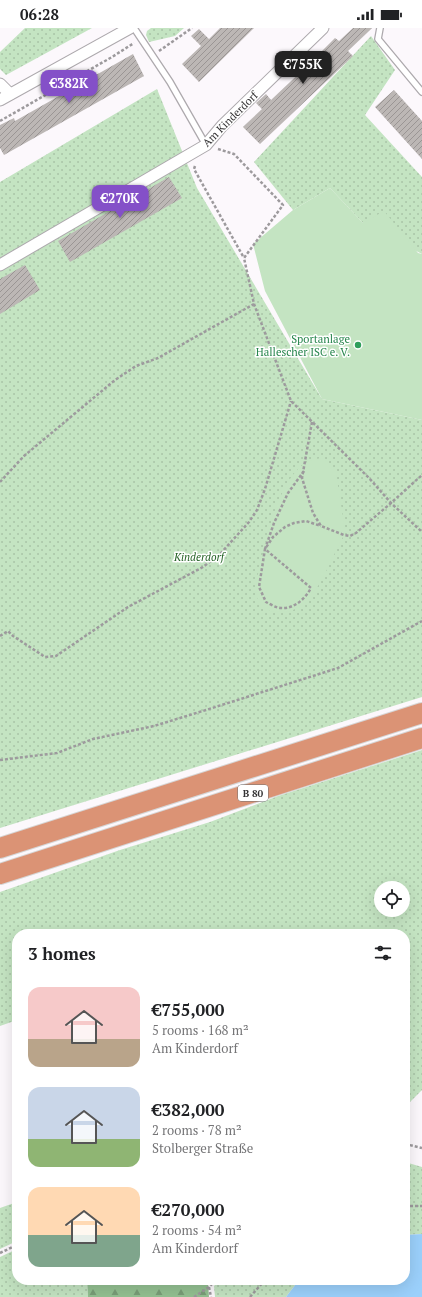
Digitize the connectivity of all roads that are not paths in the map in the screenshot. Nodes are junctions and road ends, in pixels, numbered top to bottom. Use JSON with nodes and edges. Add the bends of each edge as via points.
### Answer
{"nodes":[{"id":1,"x":130,"y":28,"type":"edge"},
{"id":2,"x":134,"y":28,"type":"edge"},
{"id":3,"x":323,"y":28,"type":"edge"},
{"id":4,"x":380,"y":28,"type":"edge"},
{"id":5,"x":0,"y":84,"type":"edge"},
{"id":6,"x":422,"y":92,"type":"edge"},
{"id":7,"x":5,"y":97,"type":"edge"},
{"id":8,"x":206,"y":146,"type":"junction"},
{"id":9,"x":0,"y":266,"type":"edge"},
{"id":10,"x":422,"y":713,"type":"edge"},
{"id":11,"x":422,"y":738,"type":"edge"},
{"id":12,"x":0,"y":848,"type":"edge"},
{"id":13,"x":0,"y":874,"type":"edge"}],
"edges":[{"from":1,"to":7,"type":"street"},
{"from":2,"to":8,"type":"lane","via":[[170,82]]},
{"from":3,"to":8,"type":"street","name":"Am Kinderdorf","via":[[222,126]]},
{"from":4,"to":6,"type":"lane","via":[[378,39]]},
{"from":5,"to":7,"type":"street"},
{"from":8,"to":9,"type":"street","name":"Am Kinderdorf"},
{"from":10,"to":12,"type":"highway","number":"B 80"},
{"from":11,"to":13,"type":"highway","number":"B 80"}]}
